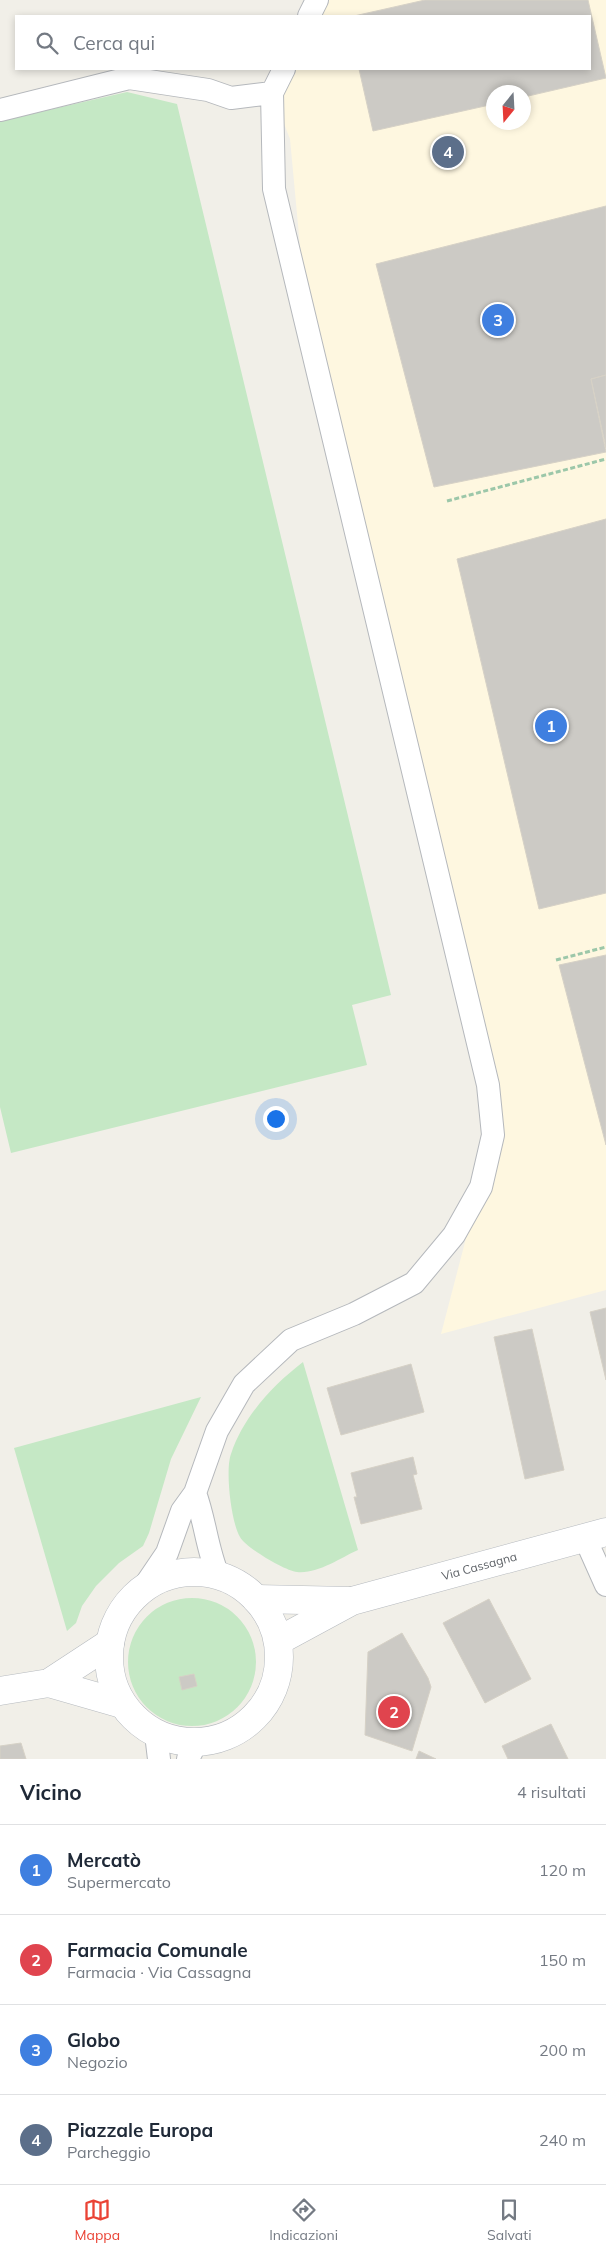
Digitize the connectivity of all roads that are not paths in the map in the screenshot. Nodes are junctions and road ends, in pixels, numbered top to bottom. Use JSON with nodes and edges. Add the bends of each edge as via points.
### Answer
{"nodes":[{"id":1,"x":317,"y":0,"type":"edge"},
{"id":2,"x":310,"y":15,"type":"edge"},
{"id":3,"x":284,"y":70,"type":"edge"},
{"id":4,"x":272,"y":93,"type":"junction"},
{"id":5,"x":0,"y":110,"type":"edge"},
{"id":6,"x":195,"y":1493,"type":"junction"},
{"id":7,"x":596,"y":1535,"type":"edge"},
{"id":8,"x":218,"y":1576,"type":"junction"},
{"id":9,"x":606,"y":1585,"type":"edge"},
{"id":10,"x":144,"y":1587,"type":"junction"},
{"id":11,"x":256,"y":1599,"type":"junction"},
{"id":12,"x":352,"y":1601,"type":"junction"},
{"id":13,"x":278,"y":1641,"type":"junction"},
{"id":14,"x":110,"y":1643,"type":"junction"},
{"id":15,"x":49,"y":1683,"type":"junction"},
{"id":16,"x":0,"y":1690,"type":"edge"},
{"id":17,"x":122,"y":1704,"type":"junction"},
{"id":18,"x":157,"y":1746,"type":"edge"},
{"id":19,"x":192,"y":1751,"type":"edge"}],
"edges":[{"from":1,"to":2,"type":"street"},
{"from":3,"to":4,"type":"street"},
{"from":4,"to":5,"type":"street","via":[[231,98],[208,90],[129,78]]},
{"from":4,"to":6,"type":"street","via":[[274,189],[488,1084],[493,1135],[481,1187],[454,1235],[420,1276],[414,1283],[354,1314],[291,1340],[244,1384],[217,1431]]},
{"from":6,"to":8,"type":"street","via":[[209,1554]]},
{"from":6,"to":10,"type":"street","via":[[182,1511],[167,1553]]},
{"from":7,"to":9,"type":"street"},
{"from":7,"to":12,"type":"street","name":"Via Cassagna"},
{"from":8,"to":10,"type":"street","via":[[196,1572],[169,1575]]},
{"from":8,"to":11,"type":"street","via":[[238,1584]]},
{"from":10,"to":14,"type":"street","via":[[125,1606],[112,1630]]},
{"from":11,"to":12,"type":"street","name":"Via Cassagna"},
{"from":11,"to":13,"type":"street","via":[[269,1617]]},
{"from":12,"to":13,"type":"street","name":"Via Cassagna"},
{"from":13,"to":19,"type":"street","via":[[279,1667],[272,1691],[258,1713],[239,1730]]},
{"from":14,"to":15,"type":"street"},
{"from":14,"to":17,"type":"street","via":[[108,1657],[112,1684]]},
{"from":15,"to":16,"type":"street"},
{"from":15,"to":17,"type":"street"},
{"from":17,"to":18,"type":"street"},
{"from":18,"to":19,"type":"street","via":[[177,1741]]}]}
